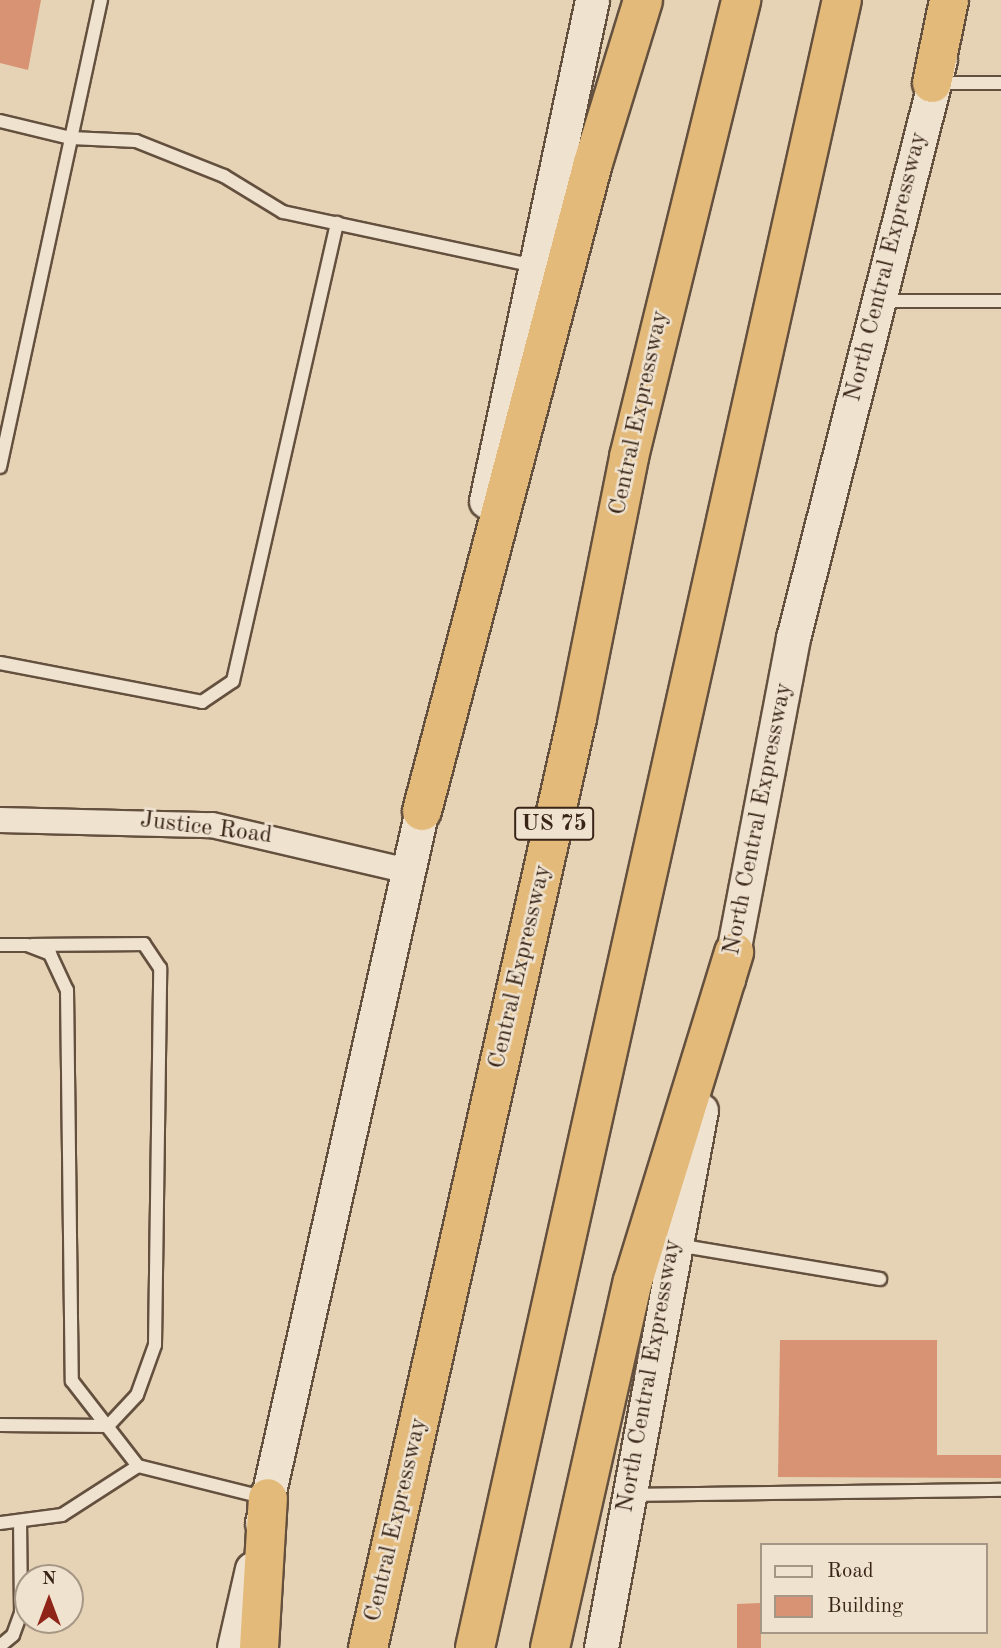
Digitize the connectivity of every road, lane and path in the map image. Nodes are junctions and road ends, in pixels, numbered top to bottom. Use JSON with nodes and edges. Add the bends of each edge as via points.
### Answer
{"nodes":[{"id":1,"x":102,"y":0,"type":"edge"},
{"id":2,"x":592,"y":0,"type":"edge"},
{"id":3,"x":643,"y":0,"type":"edge"},
{"id":4,"x":741,"y":0,"type":"edge"},
{"id":5,"x":842,"y":0,"type":"edge"},
{"id":6,"x":948,"y":0,"type":"edge"},
{"id":7,"x":959,"y":0,"type":"edge"},
{"id":8,"x":932,"y":83,"type":"junction"},
{"id":9,"x":1001,"y":83,"type":"edge"},
{"id":10,"x":0,"y":121,"type":"edge"},
{"id":11,"x":71,"y":138,"type":"junction"},
{"id":12,"x":337,"y":223,"type":"junction"},
{"id":13,"x":535,"y":266,"type":"junction"},
{"id":14,"x":880,"y":301,"type":"junction"},
{"id":15,"x":1001,"y":301,"type":"edge"},
{"id":16,"x":0,"y":467,"type":"edge"},
{"id":17,"x":0,"y":663,"type":"edge"},
{"id":18,"x":0,"y":810,"type":"edge"},
{"id":19,"x":422,"y":811,"type":"junction"},
{"id":20,"x":0,"y":820,"type":"edge"},
{"id":21,"x":408,"y":871,"type":"junction"},
{"id":22,"x":0,"y":945,"type":"edge"},
{"id":23,"x":27,"y":945,"type":"junction"},
{"id":24,"x":734,"y":952,"type":"junction"},
{"id":25,"x":673,"y":1245,"type":"junction"},
{"id":26,"x":880,"y":1279,"type":"dead end"},
{"id":27,"x":0,"y":1425,"type":"edge"},
{"id":28,"x":108,"y":1426,"type":"junction"},
{"id":29,"x":138,"y":1466,"type":"junction"},
{"id":30,"x":1001,"y":1490,"type":"edge"},
{"id":31,"x":628,"y":1495,"type":"junction"},
{"id":32,"x":268,"y":1498,"type":"junction"},
{"id":33,"x":0,"y":1522,"type":"edge"},
{"id":34,"x":20,"y":1523,"type":"junction"},
{"id":35,"x":0,"y":1646,"type":"edge"},
{"id":36,"x":234,"y":1648,"type":"edge"},
{"id":37,"x":259,"y":1648,"type":"edge"},
{"id":38,"x":368,"y":1648,"type":"edge"},
{"id":39,"x":475,"y":1648,"type":"edge"},
{"id":40,"x":550,"y":1648,"type":"edge"},
{"id":41,"x":601,"y":1648,"type":"edge"}],
"edges":[{"from":1,"to":11,"type":"lane"},
{"from":2,"to":13,"type":"main road"},
{"from":3,"to":19,"type":"highway","via":[[593,163]]},
{"from":4,"to":38,"type":"highway","name":"Central Expressway","number":"US 75","via":[[629,457],[578,718]]},
{"from":5,"to":39,"type":"highway"},
{"from":6,"to":8,"type":"highway"},
{"from":7,"to":8,"type":"main road","name":"North Central Expressway"},
{"from":8,"to":9,"type":"lane"},
{"from":8,"to":14,"type":"main road","name":"North Central Expressway"},
{"from":10,"to":11,"type":"lane"},
{"from":11,"to":12,"type":"lane","via":[[136,141],[224,176],[283,212]]},
{"from":11,"to":16,"type":"lane"},
{"from":12,"to":13,"type":"lane"},
{"from":12,"to":17,"type":"lane","via":[[233,681],[202,702]]},
{"from":13,"to":19,"type":"main road"},
{"from":14,"to":15,"type":"lane"},
{"from":14,"to":24,"type":"main road","name":"North Central Expressway","via":[[793,638]]},
{"from":18,"to":20,"type":"lane"},
{"from":19,"to":21,"type":"main road"},
{"from":20,"to":21,"type":"street","name":"Justice Road","via":[[212,825]]},
{"from":21,"to":32,"type":"main road"},
{"from":22,"to":23,"type":"lane"},
{"from":23,"to":28,"type":"lane","via":[[50,954],[67,990],[72,1381]]},
{"from":23,"to":28,"type":"lane","via":[[144,944],[160,968],[155,1345],[137,1395]]},
{"from":24,"to":25,"type":"main road","name":"North Central Expressway"},
{"from":24,"to":40,"type":"highway","via":[[633,1281]]},
{"from":25,"to":26,"type":"lane"},
{"from":25,"to":31,"type":"main road","name":"North Central Expressway"},
{"from":27,"to":28,"type":"lane"},
{"from":28,"to":29,"type":"lane"},
{"from":29,"to":32,"type":"lane"},
{"from":29,"to":34,"type":"lane","via":[[62,1515]]},
{"from":30,"to":31,"type":"lane"},
{"from":31,"to":41,"type":"main road","name":"North Central Expressway"},
{"from":32,"to":36,"type":"main road"},
{"from":32,"to":37,"type":"highway"},
{"from":33,"to":34,"type":"lane"},
{"from":34,"to":35,"type":"lane","via":[[22,1613],[13,1635]]}]}
